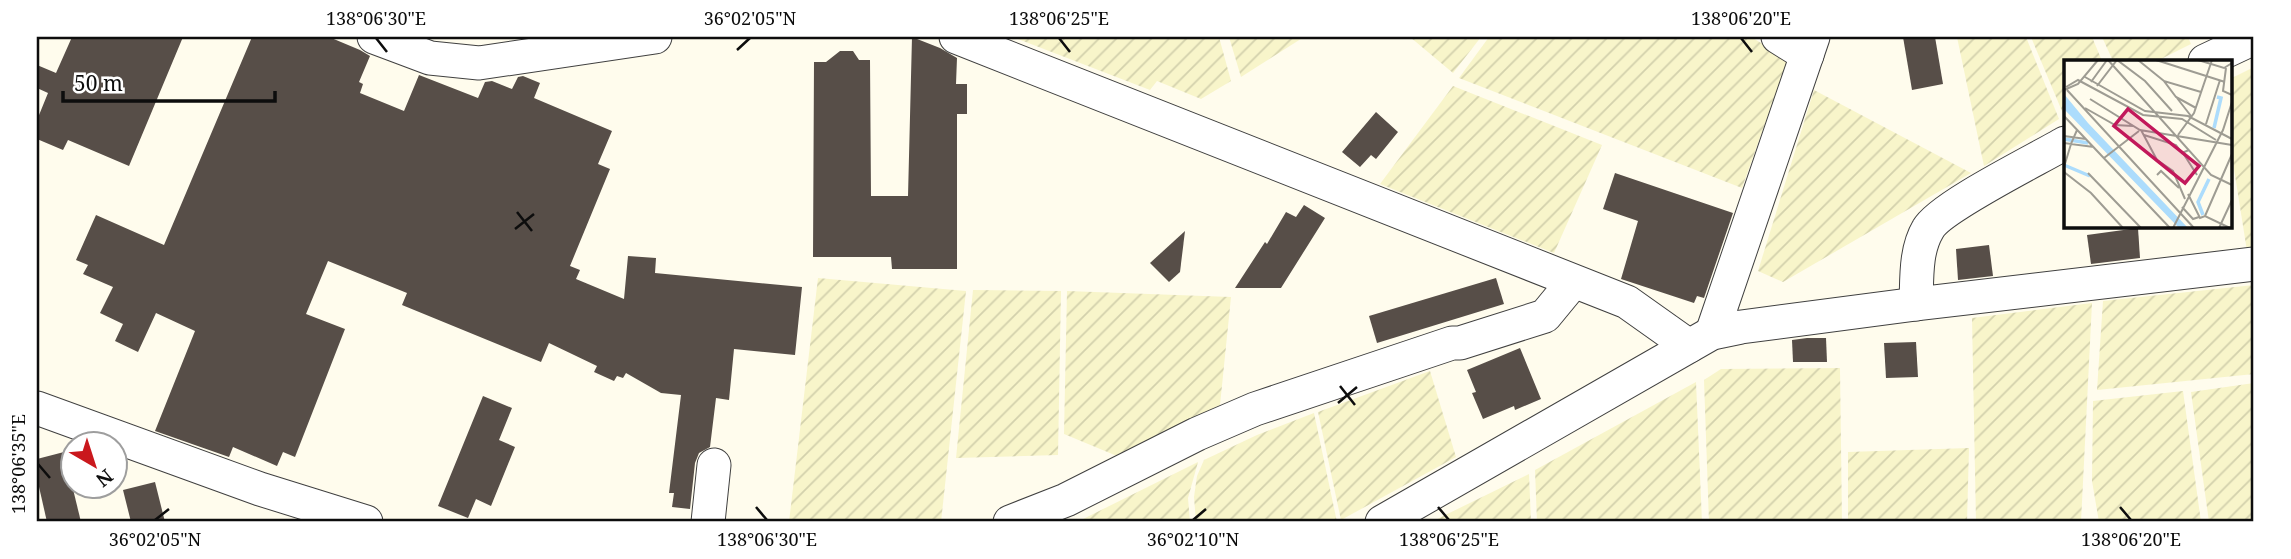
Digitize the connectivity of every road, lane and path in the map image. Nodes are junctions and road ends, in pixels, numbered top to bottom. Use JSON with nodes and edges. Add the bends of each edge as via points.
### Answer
{"nodes":[{"id":1,"x":374,"y":37,"type":"edge"},
{"id":2,"x":655,"y":37,"type":"edge"},
{"id":3,"x":957,"y":37,"type":"edge"},
{"id":4,"x":1778,"y":37,"type":"edge"},
{"id":5,"x":2254,"y":38,"type":"edge"},
{"id":6,"x":1810,"y":46,"type":"edge"},
{"id":7,"x":2207,"y":60,"type":"edge"},
{"id":8,"x":2064,"y":145,"type":"edge"},
{"id":9,"x":2254,"y":264,"type":"edge"},
{"id":10,"x":1573,"y":282,"type":"junction"},
{"id":11,"x":1916,"y":303,"type":"junction"},
{"id":12,"x":1700,"y":340,"type":"junction"},
{"id":13,"x":37,"y":408,"type":"edge"},
{"id":14,"x":714,"y":465,"type":"dead end"},
{"id":15,"x":366,"y":522,"type":"edge"},
{"id":16,"x":708,"y":522,"type":"edge"},
{"id":17,"x":1010,"y":522,"type":"edge"},
{"id":18,"x":1382,"y":522,"type":"edge"}],
"edges":[{"from":1,"to":2,"type":"street","via":[[430,58],[479,63]]},
{"from":3,"to":10,"type":"street"},
{"from":4,"to":6,"type":"street"},
{"from":5,"to":7,"type":"street"},
{"from":6,"to":12,"type":"street"},
{"from":8,"to":11,"type":"street","via":[[1951,208],[1928,228],[1917,258]]},
{"from":9,"to":11,"type":"street"},
{"from":10,"to":12,"type":"street","via":[[1627,302]]},
{"from":10,"to":17,"type":"street","via":[[1545,316],[1255,408],[1066,500]]},
{"from":11,"to":12,"type":"street","via":[[1741,327]]},
{"from":12,"to":18,"type":"street"},
{"from":13,"to":15,"type":"street","via":[[260,489]]},
{"from":14,"to":16,"type":"street"}]}
